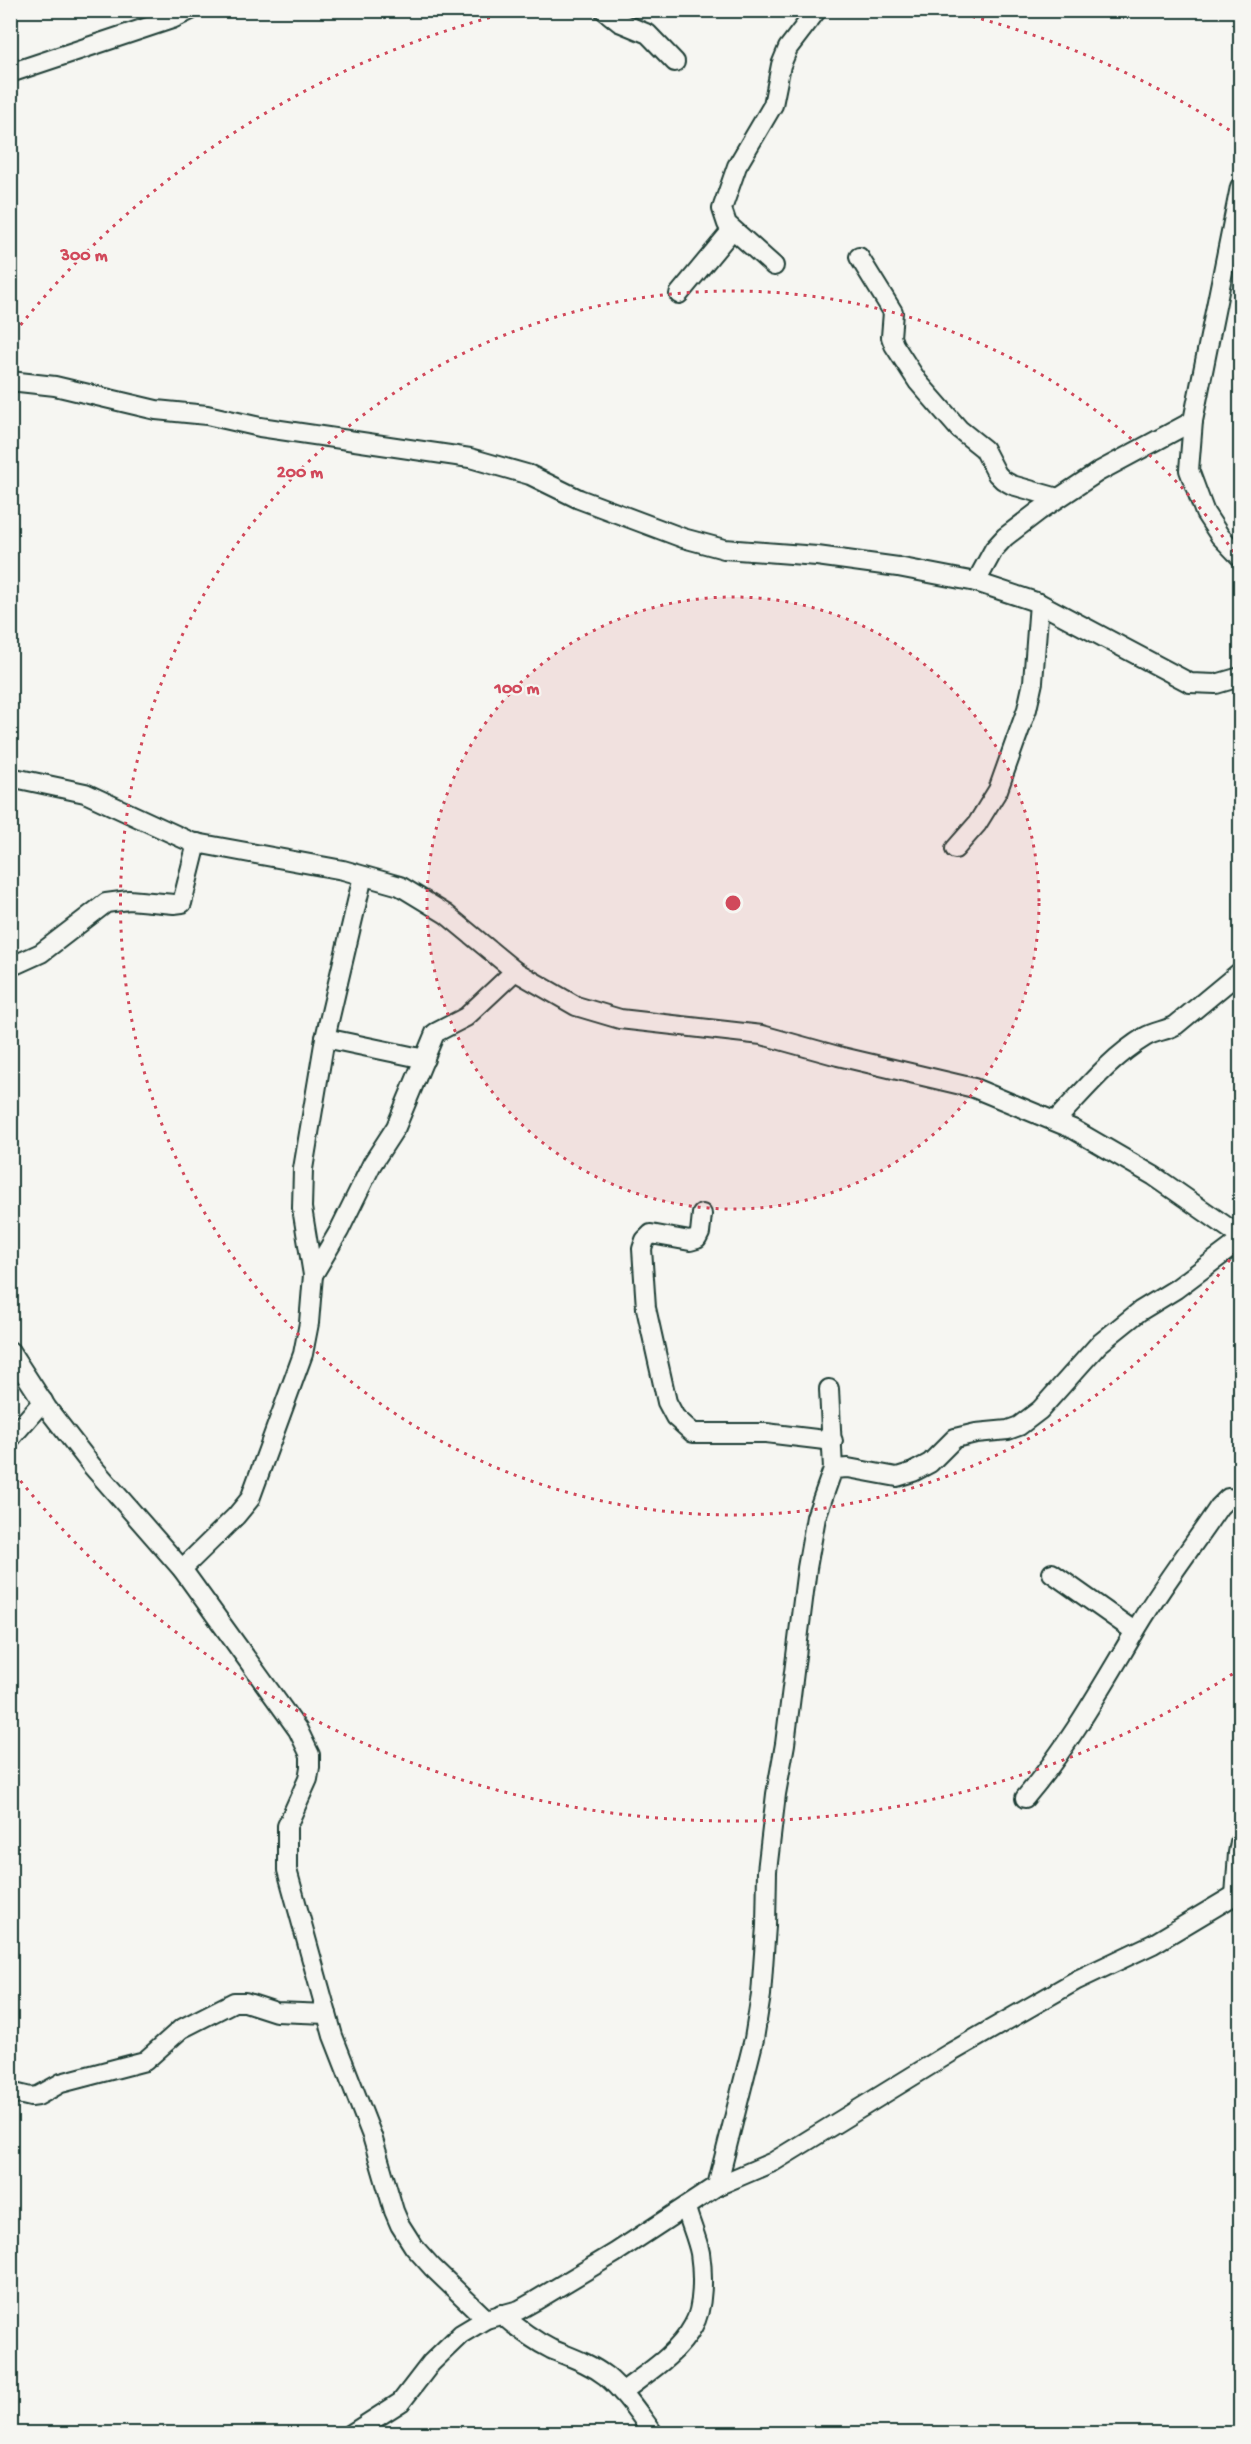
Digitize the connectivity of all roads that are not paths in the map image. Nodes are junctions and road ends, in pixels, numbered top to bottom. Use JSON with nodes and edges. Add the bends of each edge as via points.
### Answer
{"nodes":[{"id":1,"x":191,"y":10,"type":"edge"},
{"id":2,"x":604,"y":10,"type":"edge"},
{"id":3,"x":817,"y":10,"type":"edge"},
{"id":4,"x":675,"y":62,"type":"dead end"},
{"id":5,"x":10,"y":73,"type":"edge"},
{"id":6,"x":1240,"y":188,"type":"edge"},
{"id":7,"x":732,"y":230,"type":"junction"},
{"id":8,"x":859,"y":257,"type":"dead end"},
{"id":9,"x":774,"y":266,"type":"dead end"},
{"id":10,"x":679,"y":294,"type":"dead end"},
{"id":11,"x":10,"y":381,"type":"edge"},
{"id":12,"x":1193,"y":421,"type":"junction"},
{"id":13,"x":1058,"y":498,"type":"junction"},
{"id":14,"x":1240,"y":557,"type":"edge"},
{"id":15,"x":976,"y":582,"type":"junction"},
{"id":16,"x":1039,"y":603,"type":"junction"},
{"id":17,"x":1240,"y":677,"type":"edge"},
{"id":18,"x":10,"y":777,"type":"edge"},
{"id":19,"x":197,"y":843,"type":"junction"},
{"id":20,"x":956,"y":849,"type":"dead end"},
{"id":21,"x":363,"y":876,"type":"junction"},
{"id":22,"x":10,"y":967,"type":"edge"},
{"id":23,"x":514,"y":971,"type":"junction"},
{"id":24,"x":1240,"y":972,"type":"edge"},
{"id":25,"x":325,"y":1038,"type":"junction"},
{"id":26,"x":425,"y":1059,"type":"junction"},
{"id":27,"x":1055,"y":1121,"type":"junction"},
{"id":28,"x":702,"y":1214,"type":"dead end"},
{"id":29,"x":1240,"y":1236,"type":"edge"},
{"id":30,"x":1240,"y":1241,"type":"edge"},
{"id":31,"x":313,"y":1275,"type":"junction"},
{"id":32,"x":10,"y":1351,"type":"edge"},
{"id":33,"x":830,"y":1389,"type":"dead end"},
{"id":34,"x":43,"y":1401,"type":"junction"},
{"id":35,"x":10,"y":1439,"type":"edge"},
{"id":36,"x":832,"y":1441,"type":"junction"},
{"id":37,"x":832,"y":1469,"type":"junction"},
{"id":38,"x":1240,"y":1501,"type":"edge"},
{"id":39,"x":182,"y":1569,"type":"junction"},
{"id":40,"x":1052,"y":1573,"type":"dead end"},
{"id":41,"x":1134,"y":1631,"type":"junction"},
{"id":42,"x":1025,"y":1797,"type":"dead end"},
{"id":43,"x":1240,"y":1842,"type":"edge"},
{"id":44,"x":1238,"y":1894,"type":"edge"},
{"id":45,"x":327,"y":2014,"type":"junction"},
{"id":46,"x":10,"y":2092,"type":"edge"},
{"id":47,"x":717,"y":2186,"type":"junction"},
{"id":48,"x":686,"y":2208,"type":"junction"},
{"id":49,"x":494,"y":2316,"type":"junction"},
{"id":50,"x":622,"y":2392,"type":"junction"},
{"id":51,"x":351,"y":2433,"type":"edge"},
{"id":52,"x":654,"y":2433,"type":"edge"}],
"edges":[{"from":1,"to":5,"type":"street"},
{"from":2,"to":4,"type":"street","via":[[619,22],[648,34]]},
{"from":3,"to":7,"type":"street","via":[[789,48],[781,65],[773,105],[737,166],[722,208]]},
{"from":6,"to":12,"type":"street"},
{"from":7,"to":9,"type":"street"},
{"from":7,"to":10,"type":"street"},
{"from":8,"to":13,"type":"street","via":[[893,312],[891,337],[918,382],[959,429],[984,449],[1003,480]]},
{"from":11,"to":15,"type":"street","via":[[55,386],[156,410],[470,458],[530,475],[579,499],[724,549],[898,567]]},
{"from":12,"to":13,"type":"street"},
{"from":12,"to":14,"type":"street","via":[[1189,470],[1197,494],[1220,536]]},
{"from":13,"to":15,"type":"street","via":[[1005,537]]},
{"from":15,"to":16,"type":"street"},
{"from":16,"to":17,"type":"street","via":[[1190,682],[1216,684]]},
{"from":16,"to":20,"type":"street","via":[[1027,709],[989,808]]},
{"from":18,"to":19,"type":"street","via":[[85,793]]},
{"from":19,"to":21,"type":"street"},
{"from":19,"to":22,"type":"street","via":[[182,903],[106,903],[41,953]]},
{"from":21,"to":23,"type":"street","via":[[400,886],[423,899]]},
{"from":21,"to":25,"type":"street"},
{"from":23,"to":26,"type":"street","via":[[466,1017],[438,1030]]},
{"from":23,"to":27,"type":"street","via":[[576,1006],[620,1019],[762,1035],[974,1088]]},
{"from":24,"to":27,"type":"street","via":[[1176,1025],[1151,1034],[1117,1057]]},
{"from":25,"to":26,"type":"street"},
{"from":25,"to":31,"type":"street","via":[[303,1169],[302,1208]]},
{"from":26,"to":31,"type":"street","via":[[396,1127]]},
{"from":27,"to":29,"type":"street","via":[[1154,1176]]},
{"from":28,"to":36,"type":"street","via":[[697,1239],[651,1234],[642,1249],[646,1308],[659,1372],[675,1417],[693,1433],[766,1433]]},
{"from":30,"to":37,"type":"street","via":[[1099,1344],[1040,1410],[1019,1426],[955,1438],[930,1463],[897,1477]]},
{"from":31,"to":39,"type":"street","via":[[303,1354],[256,1486],[236,1516]]},
{"from":32,"to":34,"type":"street"},
{"from":33,"to":36,"type":"street"},
{"from":34,"to":35,"type":"street"},
{"from":34,"to":39,"type":"street","via":[[92,1466]]},
{"from":36,"to":37,"type":"street"},
{"from":37,"to":47,"type":"street","via":[[816,1517],[806,1578],[767,1871],[761,1995],[754,2039]]},
{"from":38,"to":41,"type":"street","via":[[1228,1498],[1220,1507]]},
{"from":39,"to":45,"type":"street","via":[[298,1730],[310,1755],[308,1779],[287,1826],[285,1854]]},
{"from":40,"to":41,"type":"street"},
{"from":41,"to":42,"type":"street","via":[[1084,1717]]},
{"from":43,"to":44,"type":"street"},
{"from":44,"to":47,"type":"street","via":[[1153,1944],[1077,1980],[969,2041],[773,2162]]},
{"from":45,"to":46,"type":"street","via":[[276,2012],[234,2002],[181,2029],[145,2061],[61,2083],[35,2097]]},
{"from":45,"to":49,"type":"street","via":[[400,2225],[432,2267]]},
{"from":47,"to":48,"type":"street"},
{"from":48,"to":49,"type":"street","via":[[519,2310]]},
{"from":48,"to":50,"type":"street","via":[[700,2253],[695,2325],[657,2366]]},
{"from":49,"to":50,"type":"street","via":[[549,2348],[585,2362]]},
{"from":49,"to":51,"type":"street","via":[[461,2334],[443,2350],[401,2402]]},
{"from":50,"to":52,"type":"street"}]}
